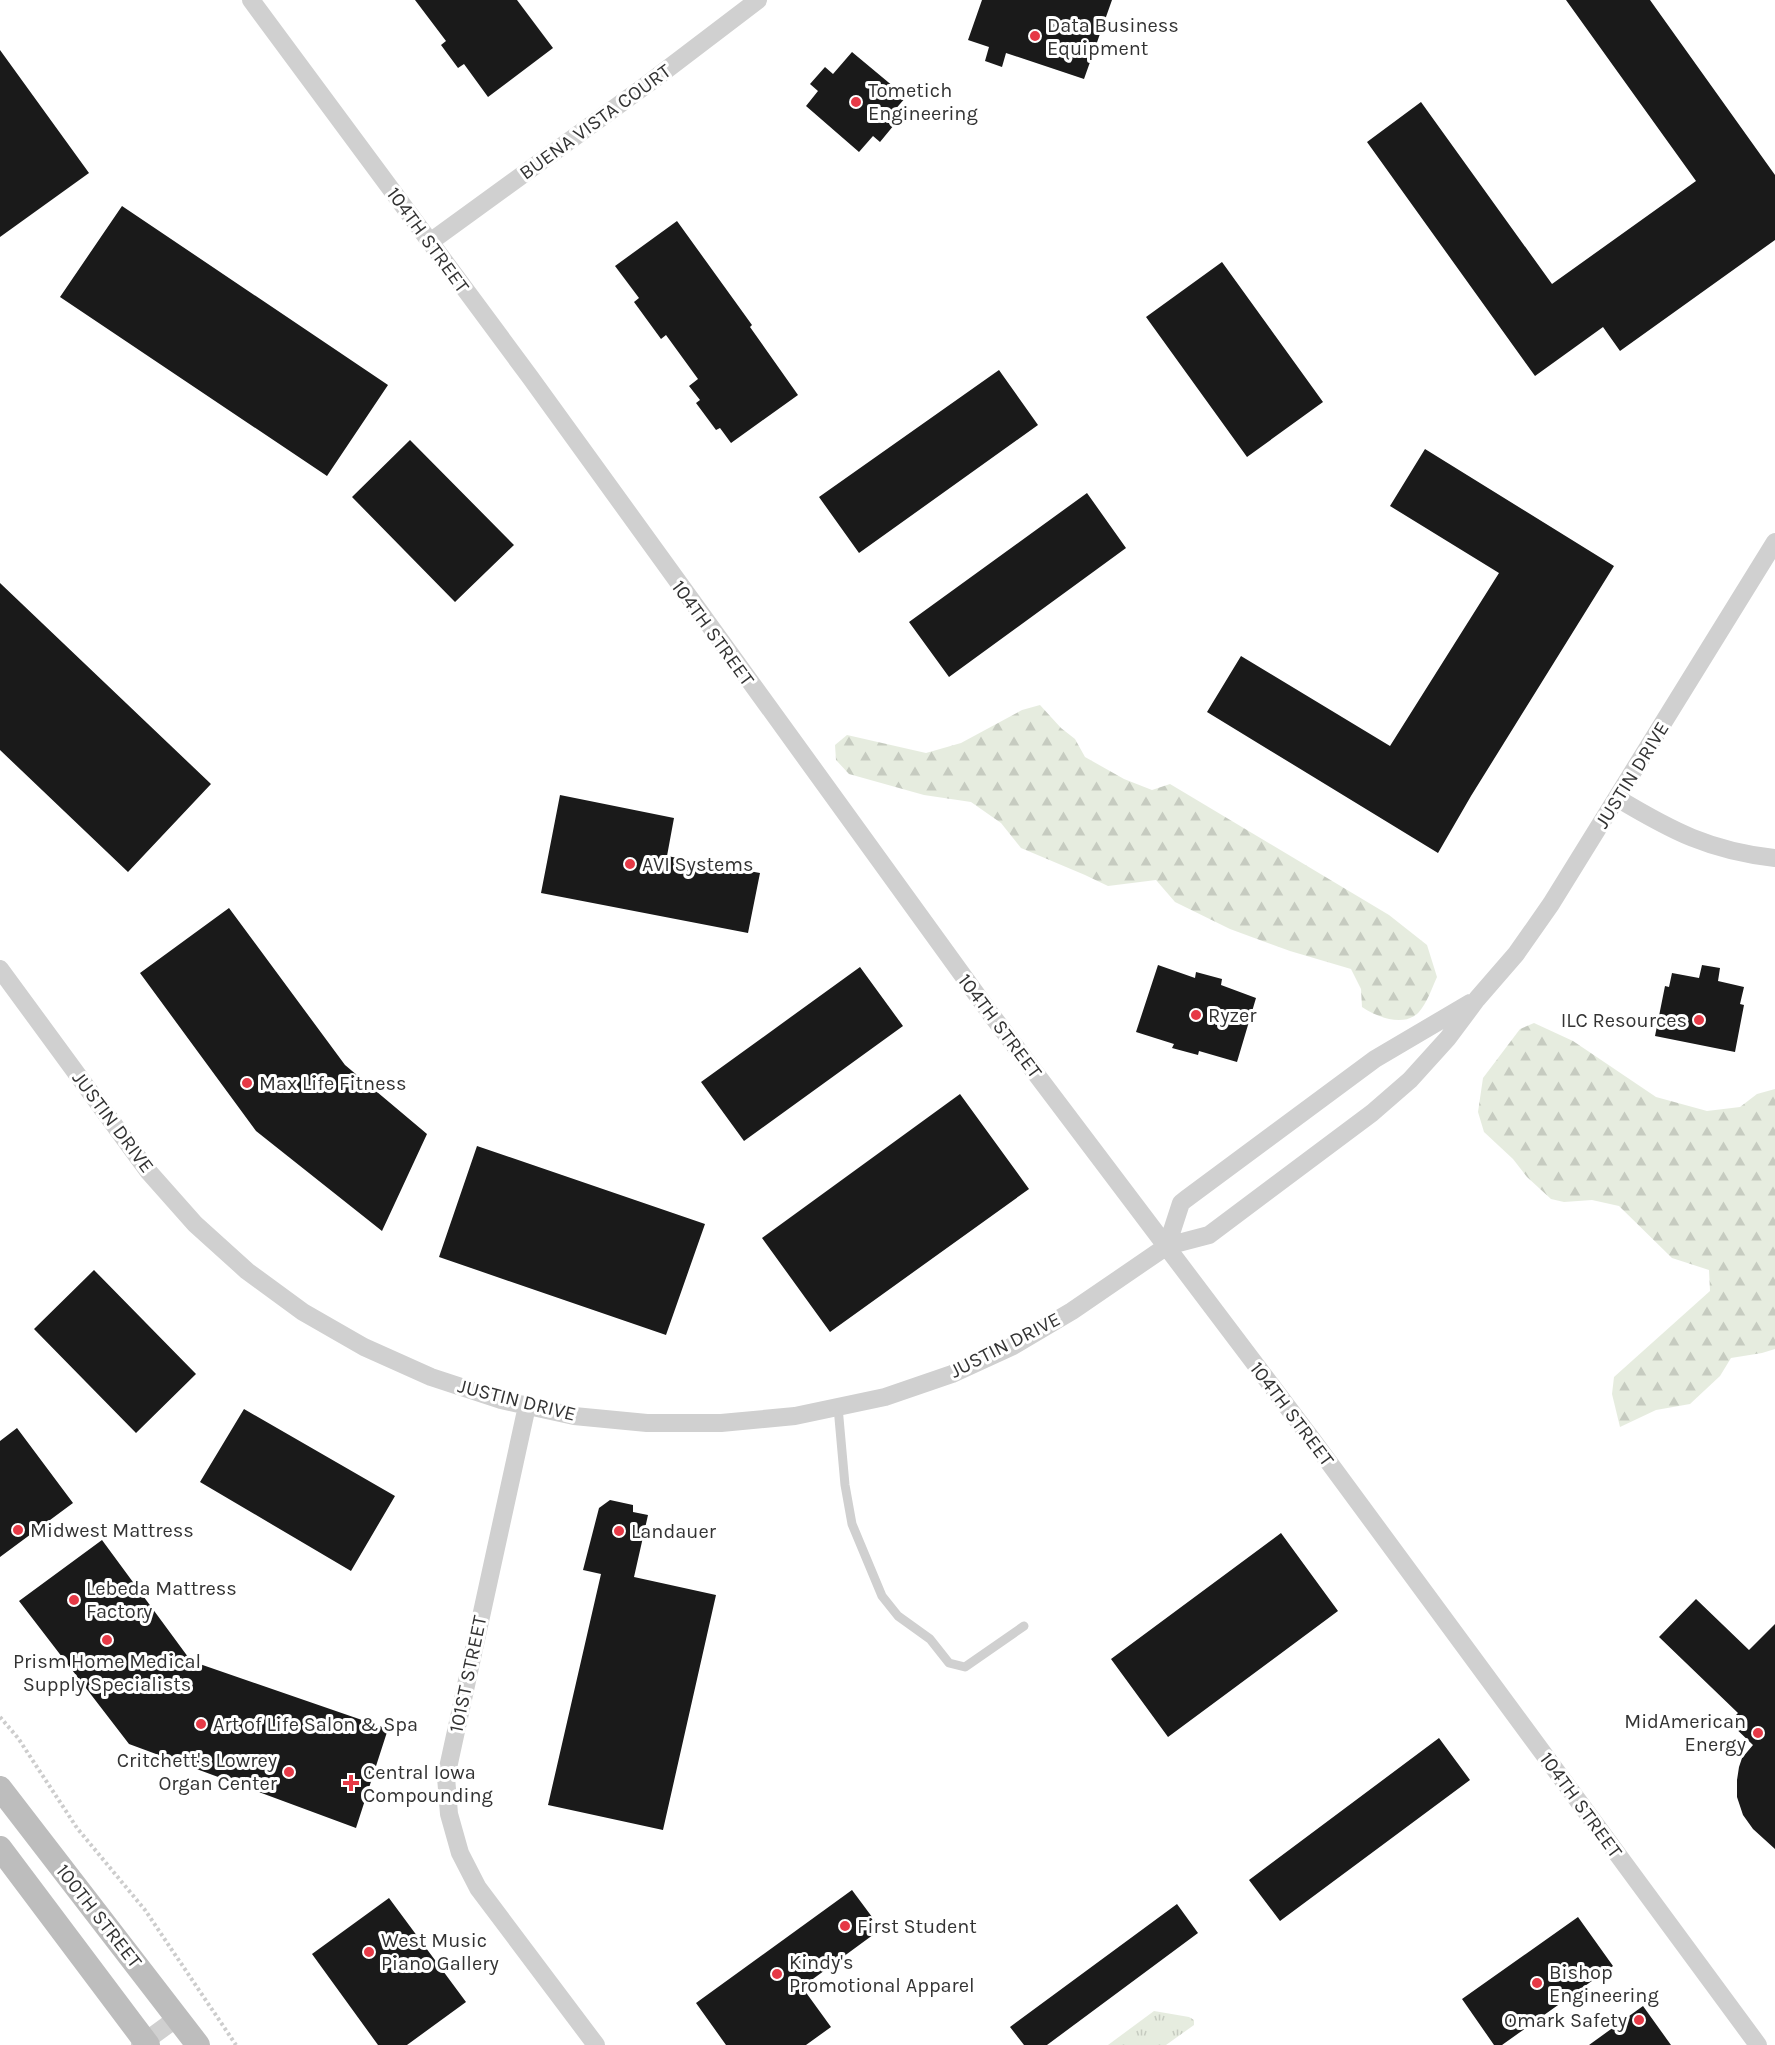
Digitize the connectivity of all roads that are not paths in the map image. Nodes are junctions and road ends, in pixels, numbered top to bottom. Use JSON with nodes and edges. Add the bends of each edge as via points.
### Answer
{"nodes":[{"id":1,"x":251,"y":0,"type":"edge"},
{"id":2,"x":758,"y":0,"type":"edge"},
{"id":3,"x":430,"y":242,"type":"junction"},
{"id":4,"x":1775,"y":542,"type":"edge"},
{"id":5,"x":1617,"y":798,"type":"junction"},
{"id":6,"x":1775,"y":858,"type":"edge"},
{"id":7,"x":0,"y":969,"type":"edge"},
{"id":8,"x":1478,"y":999,"type":"junction"},
{"id":9,"x":1167,"y":1246,"type":"junction"},
{"id":10,"x":527,"y":1406,"type":"junction"},
{"id":11,"x":837,"y":1407,"type":"junction"},
{"id":12,"x":1024,"y":1626,"type":"dead end"},
{"id":13,"x":0,"y":1788,"type":"edge"},
{"id":14,"x":0,"y":1848,"type":"edge"},
{"id":15,"x":177,"y":2018,"type":"junction"},
{"id":16,"x":144,"y":2044,"type":"edge"},
{"id":17,"x":198,"y":2045,"type":"edge"},
{"id":18,"x":596,"y":2045,"type":"edge"},
{"id":19,"x":1758,"y":2045,"type":"edge"}],
"edges":[{"from":1,"to":3,"type":"street","name":"104TH STREET"},
{"from":2,"to":3,"type":"street","name":"BUENA VISTA COURT"},
{"from":3,"to":9,"type":"street","name":"104TH STREET","via":[[976,994]]},
{"from":4,"to":5,"type":"street","name":"JUSTIN DRIVE"},
{"from":5,"to":6,"type":"street","via":[[1676,832],[1711,846]]},
{"from":5,"to":8,"type":"street","name":"JUSTIN DRIVE","via":[[1551,904]]},
{"from":7,"to":10,"type":"street","name":"JUSTIN DRIVE","via":[[148,1171],[195,1224],[247,1271],[303,1312],[364,1347],[431,1377]]},
{"from":8,"to":9,"type":"street","name":"JUSTIN DRIVE","via":[[1410,1080],[1372,1113],[1209,1235]]},
{"from":8,"to":9,"type":"street","name":"JUSTIN DRIVE","via":[[1375,1059],[1186,1199],[1181,1203]]},
{"from":9,"to":11,"type":"street","name":"JUSTIN DRIVE","via":[[1013,1346],[952,1374],[885,1397]]},
{"from":9,"to":19,"type":"street","name":"104TH STREET"},
{"from":10,"to":11,"type":"street","name":"JUSTIN DRIVE","via":[[574,1416],[668,1423],[795,1416]]},
{"from":10,"to":18,"type":"street","name":"101ST STREET","via":[[446,1777],[449,1814],[460,1853],[478,1888]]},
{"from":11,"to":12,"type":"lane","via":[[852,1524],[882,1596],[898,1616],[930,1639],[949,1663],[965,1667]]},
{"from":13,"to":15,"type":"main road","name":"100TH STREET"},
{"from":14,"to":16,"type":"main road","name":"100TH STREET"},
{"from":15,"to":16,"type":"street"},
{"from":15,"to":17,"type":"main road","name":"100TH STREET"}]}
